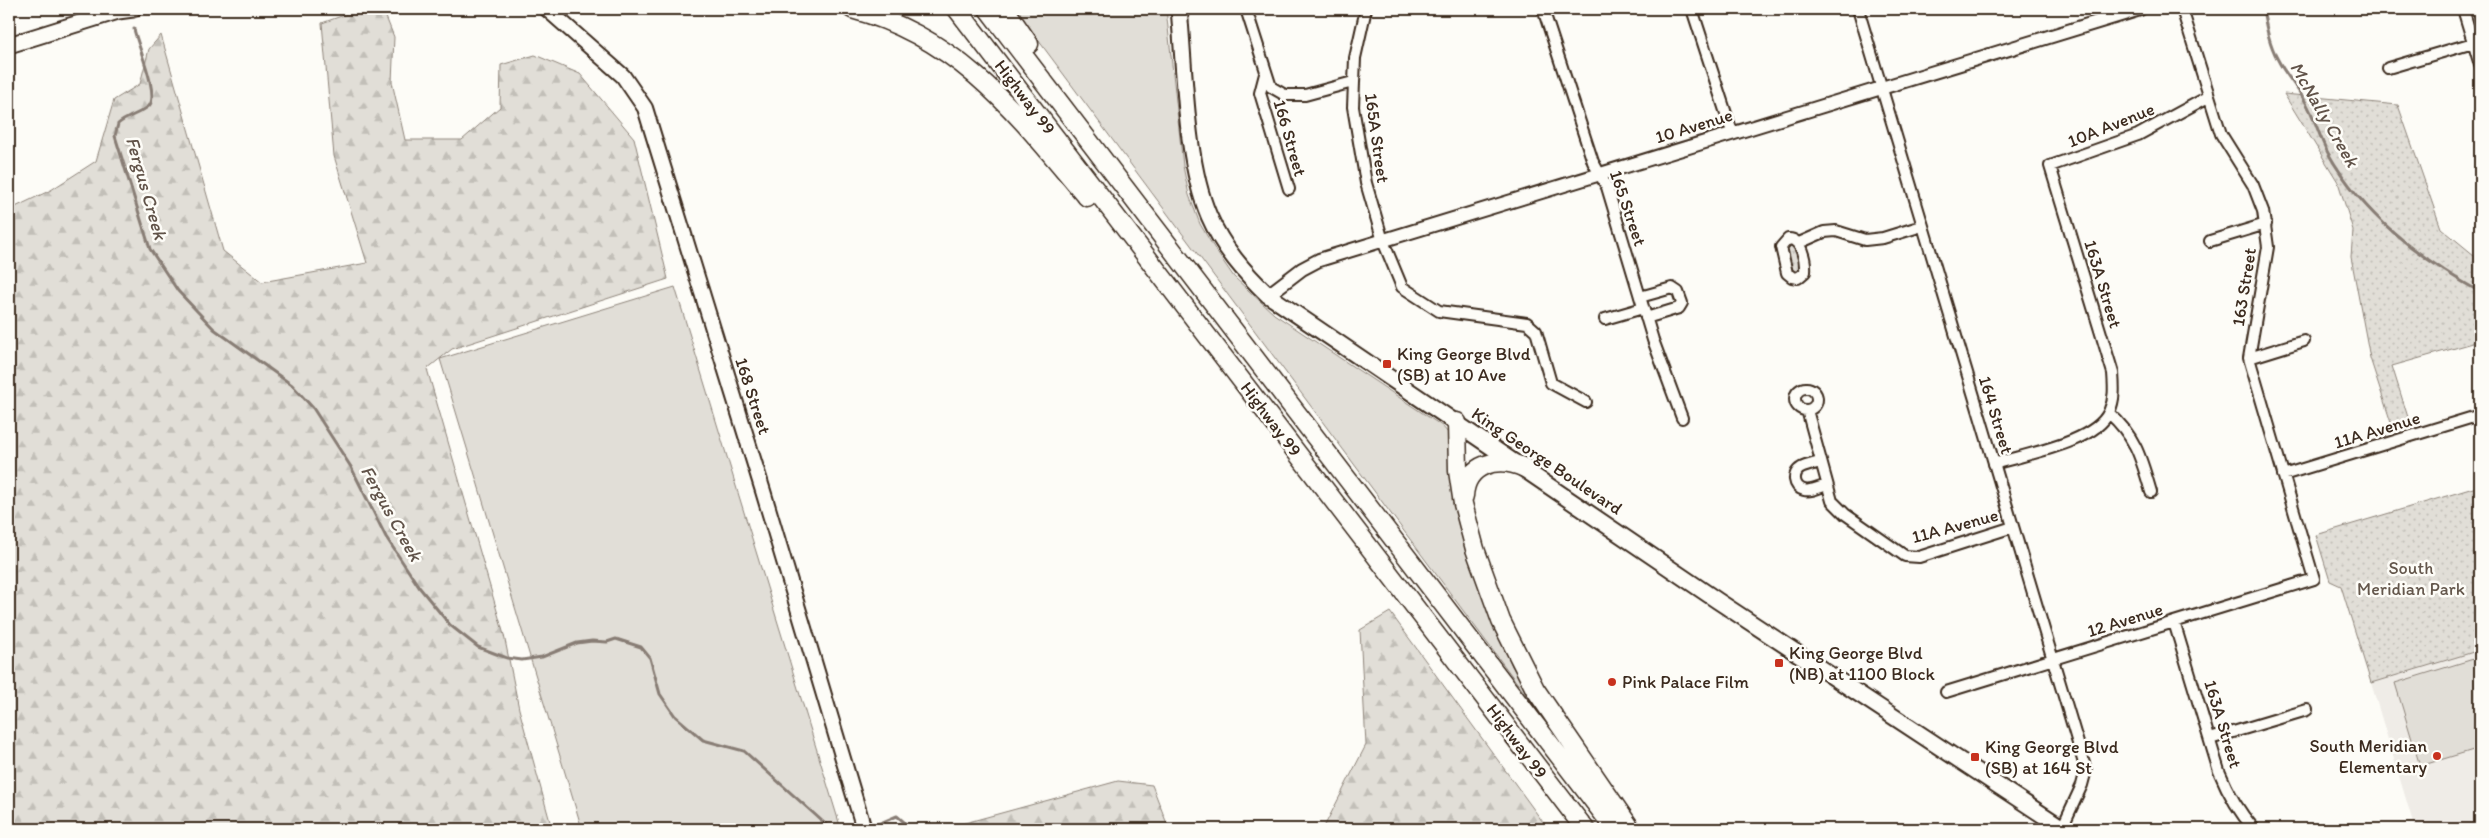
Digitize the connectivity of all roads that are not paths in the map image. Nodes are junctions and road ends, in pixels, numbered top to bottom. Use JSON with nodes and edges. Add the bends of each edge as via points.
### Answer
{"nodes":[{"id":1,"x":125,"y":9,"type":"edge"},
{"id":2,"x":548,"y":9,"type":"edge"},
{"id":3,"x":852,"y":9,"type":"edge"},
{"id":4,"x":957,"y":9,"type":"edge"},
{"id":5,"x":988,"y":9,"type":"edge"},
{"id":6,"x":1005,"y":9,"type":"edge"},
{"id":7,"x":1179,"y":9,"type":"edge"},
{"id":8,"x":1246,"y":9,"type":"edge"},
{"id":9,"x":1366,"y":9,"type":"edge"},
{"id":10,"x":1543,"y":9,"type":"edge"},
{"id":11,"x":1692,"y":9,"type":"edge"},
{"id":12,"x":1858,"y":9,"type":"edge"},
{"id":13,"x":2140,"y":9,"type":"edge"},
{"id":14,"x":2182,"y":9,"type":"edge"},
{"id":15,"x":2463,"y":9,"type":"edge"},
{"id":16,"x":2477,"y":42,"type":"edge"},
{"id":17,"x":9,"y":45,"type":"edge"},
{"id":18,"x":2480,"y":65,"type":"edge"},
{"id":19,"x":2388,"y":68,"type":"dead end"},
{"id":20,"x":1265,"y":74,"type":"junction"},
{"id":21,"x":1353,"y":82,"type":"junction"},
{"id":22,"x":1882,"y":86,"type":"junction"},
{"id":23,"x":2208,"y":97,"type":"junction"},
{"id":24,"x":1732,"y":132,"type":"junction"},
{"id":25,"x":2050,"y":166,"type":"joint"},
{"id":26,"x":1600,"y":173,"type":"junction"},
{"id":27,"x":1288,"y":189,"type":"dead end"},
{"id":28,"x":2266,"y":224,"type":"junction"},
{"id":29,"x":1922,"y":226,"type":"junction"},
{"id":30,"x":1383,"y":240,"type":"junction"},
{"id":31,"x":2210,"y":241,"type":"dead end"},
{"id":32,"x":1799,"y":243,"type":"dead end"},
{"id":33,"x":1201,"y":287,"type":"junction"},
{"id":34,"x":1268,"y":295,"type":"junction"},
{"id":35,"x":1640,"y":298,"type":"junction"},
{"id":36,"x":1645,"y":313,"type":"junction"},
{"id":37,"x":1604,"y":319,"type":"dead end"},
{"id":38,"x":2304,"y":342,"type":"dead end"},
{"id":39,"x":2249,"y":358,"type":"junction"},
{"id":40,"x":1229,"y":364,"type":"junction"},
{"id":41,"x":1586,"y":402,"type":"dead end"},
{"id":42,"x":1807,"y":410,"type":"dead end"},
{"id":43,"x":2109,"y":413,"type":"junction"},
{"id":44,"x":2480,"y":415,"type":"edge"},
{"id":45,"x":1682,"y":418,"type":"dead end"},
{"id":46,"x":1457,"y":422,"type":"junction"},
{"id":47,"x":1820,"y":462,"type":"junction"},
{"id":48,"x":1994,"y":464,"type":"junction"},
{"id":49,"x":1525,"y":468,"type":"junction"},
{"id":50,"x":2283,"y":475,"type":"junction"},
{"id":51,"x":1827,"y":485,"type":"junction"},
{"id":52,"x":2151,"y":492,"type":"dead end"},
{"id":53,"x":1467,"y":522,"type":"junction"},
{"id":54,"x":2013,"y":527,"type":"junction"},
{"id":55,"x":2314,"y":579,"type":"joint"},
{"id":56,"x":2174,"y":622,"type":"junction"},
{"id":57,"x":2053,"y":659,"type":"junction"},
{"id":58,"x":1946,"y":692,"type":"dead end"},
{"id":59,"x":2307,"y":710,"type":"dead end"},
{"id":60,"x":2210,"y":739,"type":"junction"},
{"id":61,"x":864,"y":829,"type":"edge"},
{"id":62,"x":1585,"y":829,"type":"edge"},
{"id":63,"x":1615,"y":829,"type":"edge"},
{"id":64,"x":1632,"y":829,"type":"edge"},
{"id":65,"x":2063,"y":829,"type":"edge"},
{"id":66,"x":2254,"y":829,"type":"edge"}],
"edges":[{"from":1,"to":17,"type":"main road"},
{"from":2,"to":61,"type":"main road","name":"168 Street","via":[[623,76],[646,108]]},
{"from":3,"to":40,"type":"highway","via":[[885,19],[924,37],[955,57],[984,82],[1068,174]]},
{"from":4,"to":40,"type":"highway","name":"Highway 99"},
{"from":5,"to":33,"type":"highway","name":"Highway 99"},
{"from":6,"to":33,"type":"highway"},
{"from":7,"to":34,"type":"main road","name":"King George Boulevard","via":[[1191,140],[1199,186],[1209,215],[1231,255]]},
{"from":8,"to":20,"type":"street","name":"166 Street"},
{"from":9,"to":21,"type":"street","name":"165A Street"},
{"from":10,"to":26,"type":"street","name":"165 Street","via":[[1593,162]]},
{"from":11,"to":24,"type":"street"},
{"from":12,"to":22,"type":"street","name":"164 Street"},
{"from":13,"to":22,"type":"street","name":"10 Avenue"},
{"from":14,"to":23,"type":"street","name":"163 Street"},
{"from":15,"to":16,"type":"street"},
{"from":16,"to":18,"type":"street"},
{"from":16,"to":19,"type":"street"},
{"from":20,"to":21,"type":"street","via":[[1271,87],[1285,95],[1305,95]]},
{"from":20,"to":27,"type":"street","name":"166 Street","via":[[1260,93]]},
{"from":21,"to":30,"type":"street","name":"165A Street","via":[[1361,164]]},
{"from":22,"to":24,"type":"street","name":"10 Avenue"},
{"from":22,"to":29,"type":"street","name":"164 Street"},
{"from":23,"to":25,"type":"street","name":"10A Avenue","via":[[2138,135]]},
{"from":23,"to":28,"type":"street","name":"163 Street","via":[[2221,134],[2253,185]]},
{"from":24,"to":26,"type":"street","name":"10 Avenue"},
{"from":25,"to":43,"type":"street","name":"163A Street","via":[[2112,373],[2114,394]]},
{"from":26,"to":30,"type":"street","name":"10 Avenue"},
{"from":26,"to":35,"type":"street","name":"165 Street"},
{"from":28,"to":31,"type":"street"},
{"from":28,"to":39,"type":"street","name":"163 Street","via":[[2266,271]]},
{"from":29,"to":32,"type":"street","via":[[1865,240],[1836,231],[1824,232]]},
{"from":29,"to":48,"type":"street","name":"164 Street"},
{"from":30,"to":34,"type":"street","name":"10 Avenue","via":[[1319,260]]},
{"from":30,"to":41,"type":"street","name":"165A Street","via":[[1398,279],[1409,294],[1439,311],[1527,323],[1536,331],[1551,383]]},
{"from":33,"to":63,"type":"highway","name":"Highway 99"},
{"from":34,"to":46,"type":"main road","name":"King George Boulevard"},
{"from":35,"to":36,"type":"street","name":"165 Street"},
{"from":35,"to":36,"type":"street","via":[[1672,288],[1678,292],[1682,303],[1679,308]]},
{"from":36,"to":37,"type":"street"},
{"from":36,"to":45,"type":"street","name":"165 Street"},
{"from":38,"to":39,"type":"street"},
{"from":39,"to":50,"type":"street","name":"163 Street"},
{"from":40,"to":62,"type":"highway","name":"Highway 99"},
{"from":42,"to":47,"type":"street"},
{"from":43,"to":48,"type":"street","via":[[2096,428],[2078,438]]},
{"from":43,"to":52,"type":"street","via":[[2134,441]]},
{"from":44,"to":50,"type":"street","name":"11A Avenue"},
{"from":46,"to":49,"type":"main road","name":"King George Boulevard"},
{"from":46,"to":53,"type":"highway","via":[[1460,489]]},
{"from":47,"to":51,"type":"street"},
{"from":47,"to":51,"type":"street","via":[[1800,468],[1795,482],[1807,491]]},
{"from":48,"to":54,"type":"street","name":"164 Street"},
{"from":49,"to":53,"type":"highway","via":[[1499,461],[1476,469],[1469,476],[1464,491]]},
{"from":49,"to":65,"type":"main road","name":"King George Boulevard"},
{"from":50,"to":55,"type":"street","name":"163 Street"},
{"from":51,"to":54,"type":"street","name":"11A Avenue","via":[[1832,501],[1845,514],[1905,556],[1919,556]]},
{"from":53,"to":64,"type":"highway","via":[[1493,600],[1522,666],[1550,713]]},
{"from":54,"to":57,"type":"street","name":"164 Street"},
{"from":55,"to":56,"type":"street","name":"12 Avenue"},
{"from":56,"to":57,"type":"street","name":"12 Avenue"},
{"from":56,"to":60,"type":"street","name":"163A Street"},
{"from":57,"to":58,"type":"street","name":"12 Avenue"},
{"from":57,"to":65,"type":"street","name":"164 Street","via":[[2086,770]]},
{"from":59,"to":60,"type":"street"},
{"from":60,"to":66,"type":"street","name":"163A Street","via":[[2228,794]]}]}
